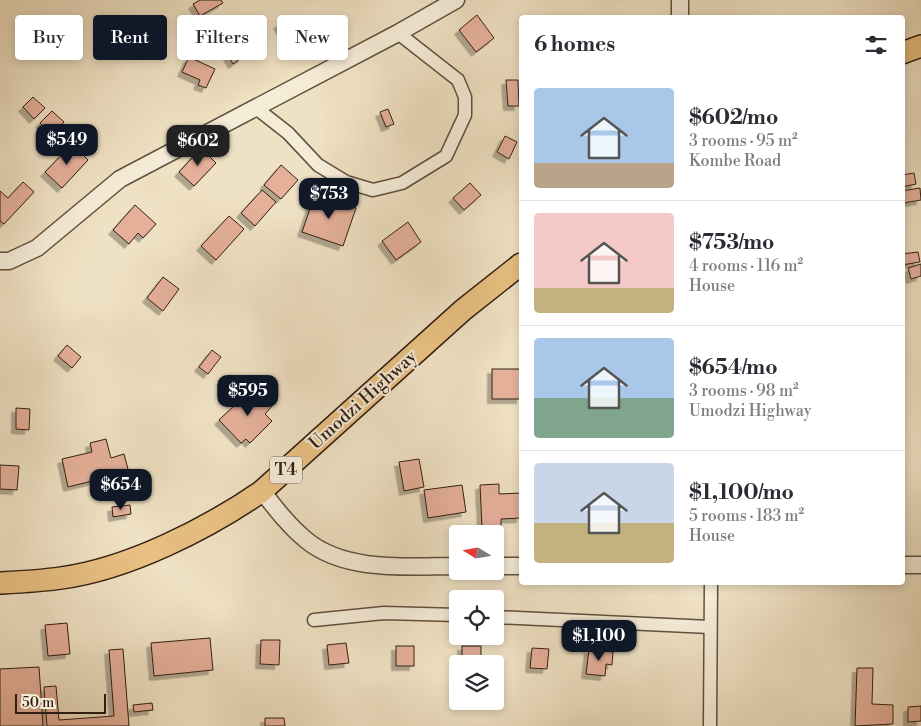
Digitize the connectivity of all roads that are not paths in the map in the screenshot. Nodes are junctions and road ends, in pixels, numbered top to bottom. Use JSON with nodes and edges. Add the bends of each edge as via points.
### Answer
{"nodes":[{"id":1,"x":456,"y":0,"type":"edge"},
{"id":2,"x":680,"y":0,"type":"edge"},
{"id":3,"x":680,"y":15,"type":"edge"},
{"id":4,"x":398,"y":33,"type":"junction"},
{"id":5,"x":921,"y":46,"type":"edge"},
{"id":6,"x":905,"y":52,"type":"edge"},
{"id":7,"x":256,"y":108,"type":"junction"},
{"id":8,"x":0,"y":260,"type":"edge"},
{"id":9,"x":519,"y":266,"type":"edge"},
{"id":10,"x":262,"y":492,"type":"junction"},
{"id":11,"x":905,"y":565,"type":"edge"},
{"id":12,"x":921,"y":565,"type":"edge"},
{"id":13,"x":449,"y":566,"type":"edge"},
{"id":14,"x":504,"y":566,"type":"edge"},
{"id":15,"x":519,"y":566,"type":"edge"},
{"id":16,"x":0,"y":583,"type":"edge"},
{"id":17,"x":711,"y":585,"type":"edge"},
{"id":18,"x":449,"y":615,"type":"edge"},
{"id":19,"x":504,"y":617,"type":"edge"},
{"id":20,"x":314,"y":620,"type":"dead end"},
{"id":21,"x":710,"y":627,"type":"junction"},
{"id":22,"x":710,"y":726,"type":"edge"}],
"edges":[{"from":1,"to":4,"type":"street"},
{"from":2,"to":3,"type":"street"},
{"from":4,"to":7,"type":"street"},
{"from":4,"to":7,"type":"street","via":[[458,80],[465,97],[465,115],[446,156],[402,184],[373,190],[346,182],[318,166],[288,134]]},
{"from":5,"to":6,"type":"highway"},
{"from":7,"to":8,"type":"street","via":[[120,179],[37,248],[9,261]]},
{"from":9,"to":10,"type":"highway","name":"Umodzi Highway","number":"T4","via":[[463,310]]},
{"from":10,"to":13,"type":"street","via":[[284,519],[323,551],[347,560],[388,565]]},
{"from":10,"to":16,"type":"highway","name":"Umodzi Highway","number":"T4","via":[[226,516],[120,563],[62,578]]},
{"from":11,"to":12,"type":"street"},
{"from":14,"to":15,"type":"street"},
{"from":17,"to":21,"type":"street"},
{"from":18,"to":20,"type":"street","via":[[384,613]]},
{"from":19,"to":21,"type":"street"},
{"from":21,"to":22,"type":"street"}]}
